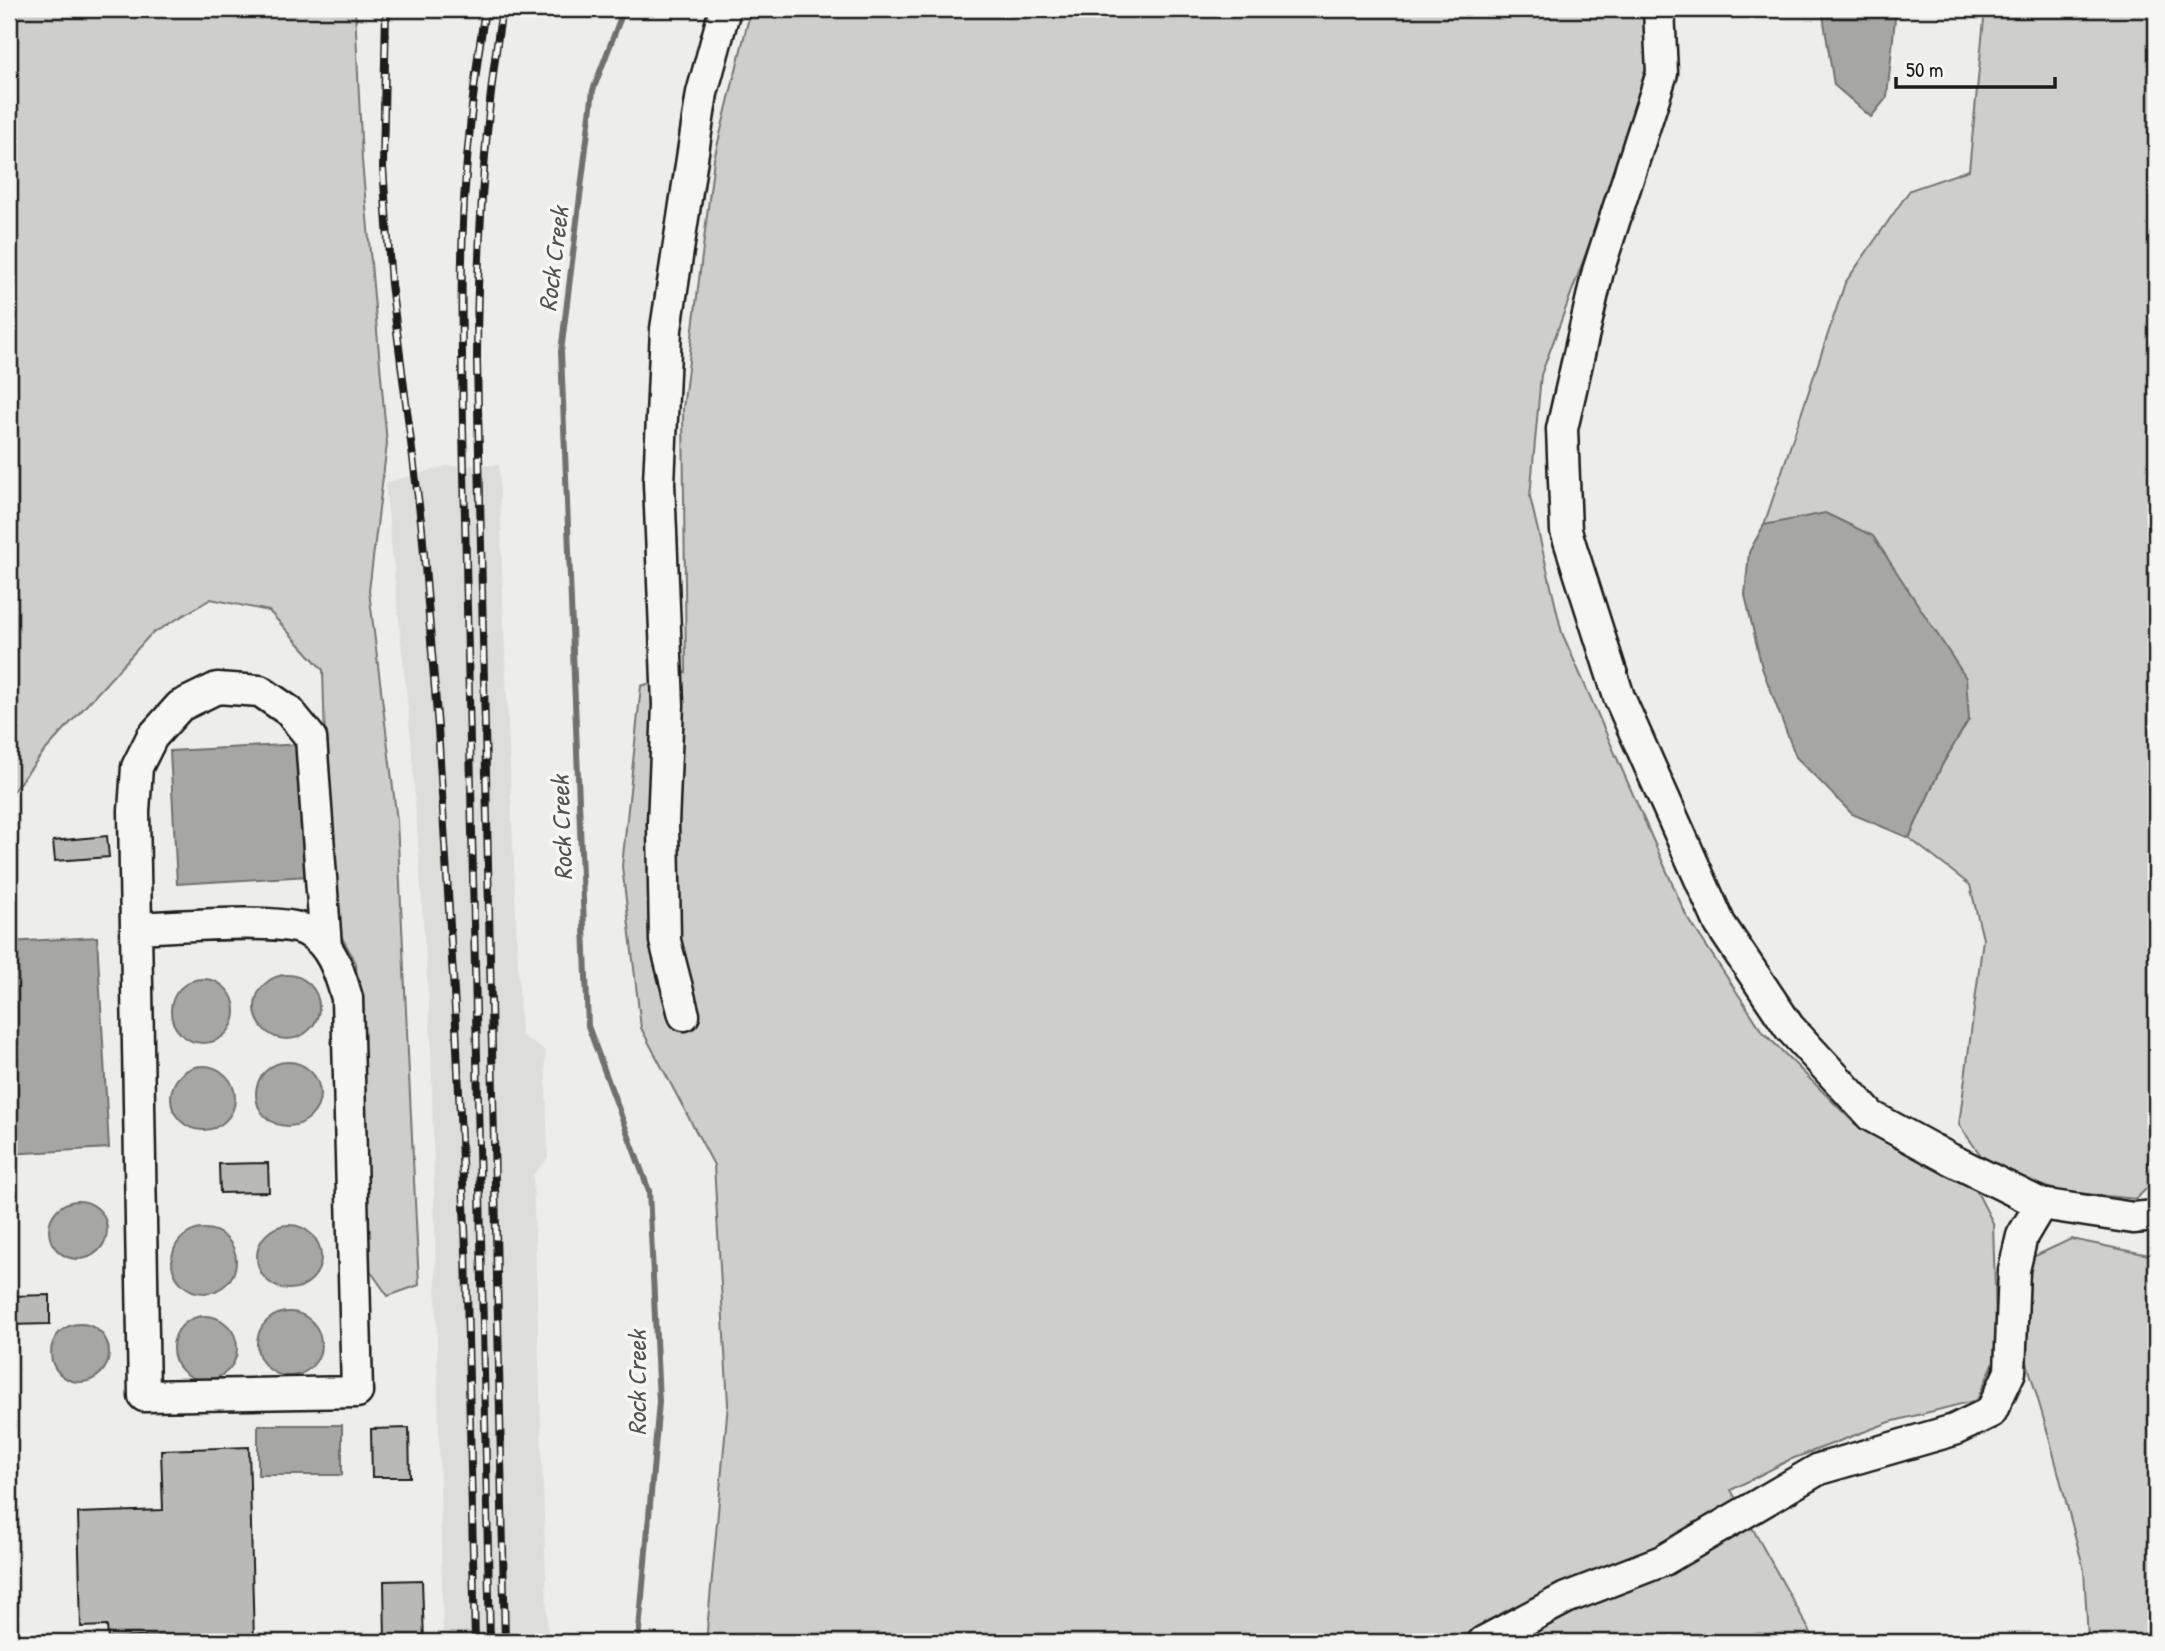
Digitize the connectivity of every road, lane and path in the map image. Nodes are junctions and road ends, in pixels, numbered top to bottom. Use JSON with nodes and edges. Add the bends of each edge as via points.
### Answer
{"nodes":[{"id":1,"x":725,"y":9,"type":"edge"},
{"id":2,"x":1659,"y":9,"type":"edge"},
{"id":3,"x":136,"y":928,"type":"junction"},
{"id":4,"x":326,"y":947,"type":"junction"},
{"id":5,"x":684,"y":1015,"type":"dead end"},
{"id":6,"x":2041,"y":1204,"type":"junction"},
{"id":7,"x":2156,"y":1216,"type":"edge"},
{"id":8,"x":1483,"y":1642,"type":"edge"}],
"edges":[{"from":1,"to":5,"type":"lane","via":[[702,93],[666,329],[659,483],[668,705],[665,941]]},
{"from":2,"to":6,"type":"lane","via":[[1662,73],[1598,271],[1562,429],[1566,531],[1619,696],[1720,924],[1789,1027],[1871,1116]]},
{"from":3,"to":4,"type":"lane","via":[[295,926]]},
{"from":3,"to":4,"type":"lane","via":[[137,768],[152,737],[180,706],[216,688],[260,691],[289,711],[311,738]]},
{"from":3,"to":4,"type":"lane","via":[[144,1396],[357,1392],[347,998]]},
{"from":6,"to":7,"type":"lane"},
{"from":6,"to":8,"type":"lane","via":[[2022,1236],[2014,1270],[2010,1372],[1991,1412],[1954,1430],[1819,1469],[1662,1561],[1566,1598]]}]}
